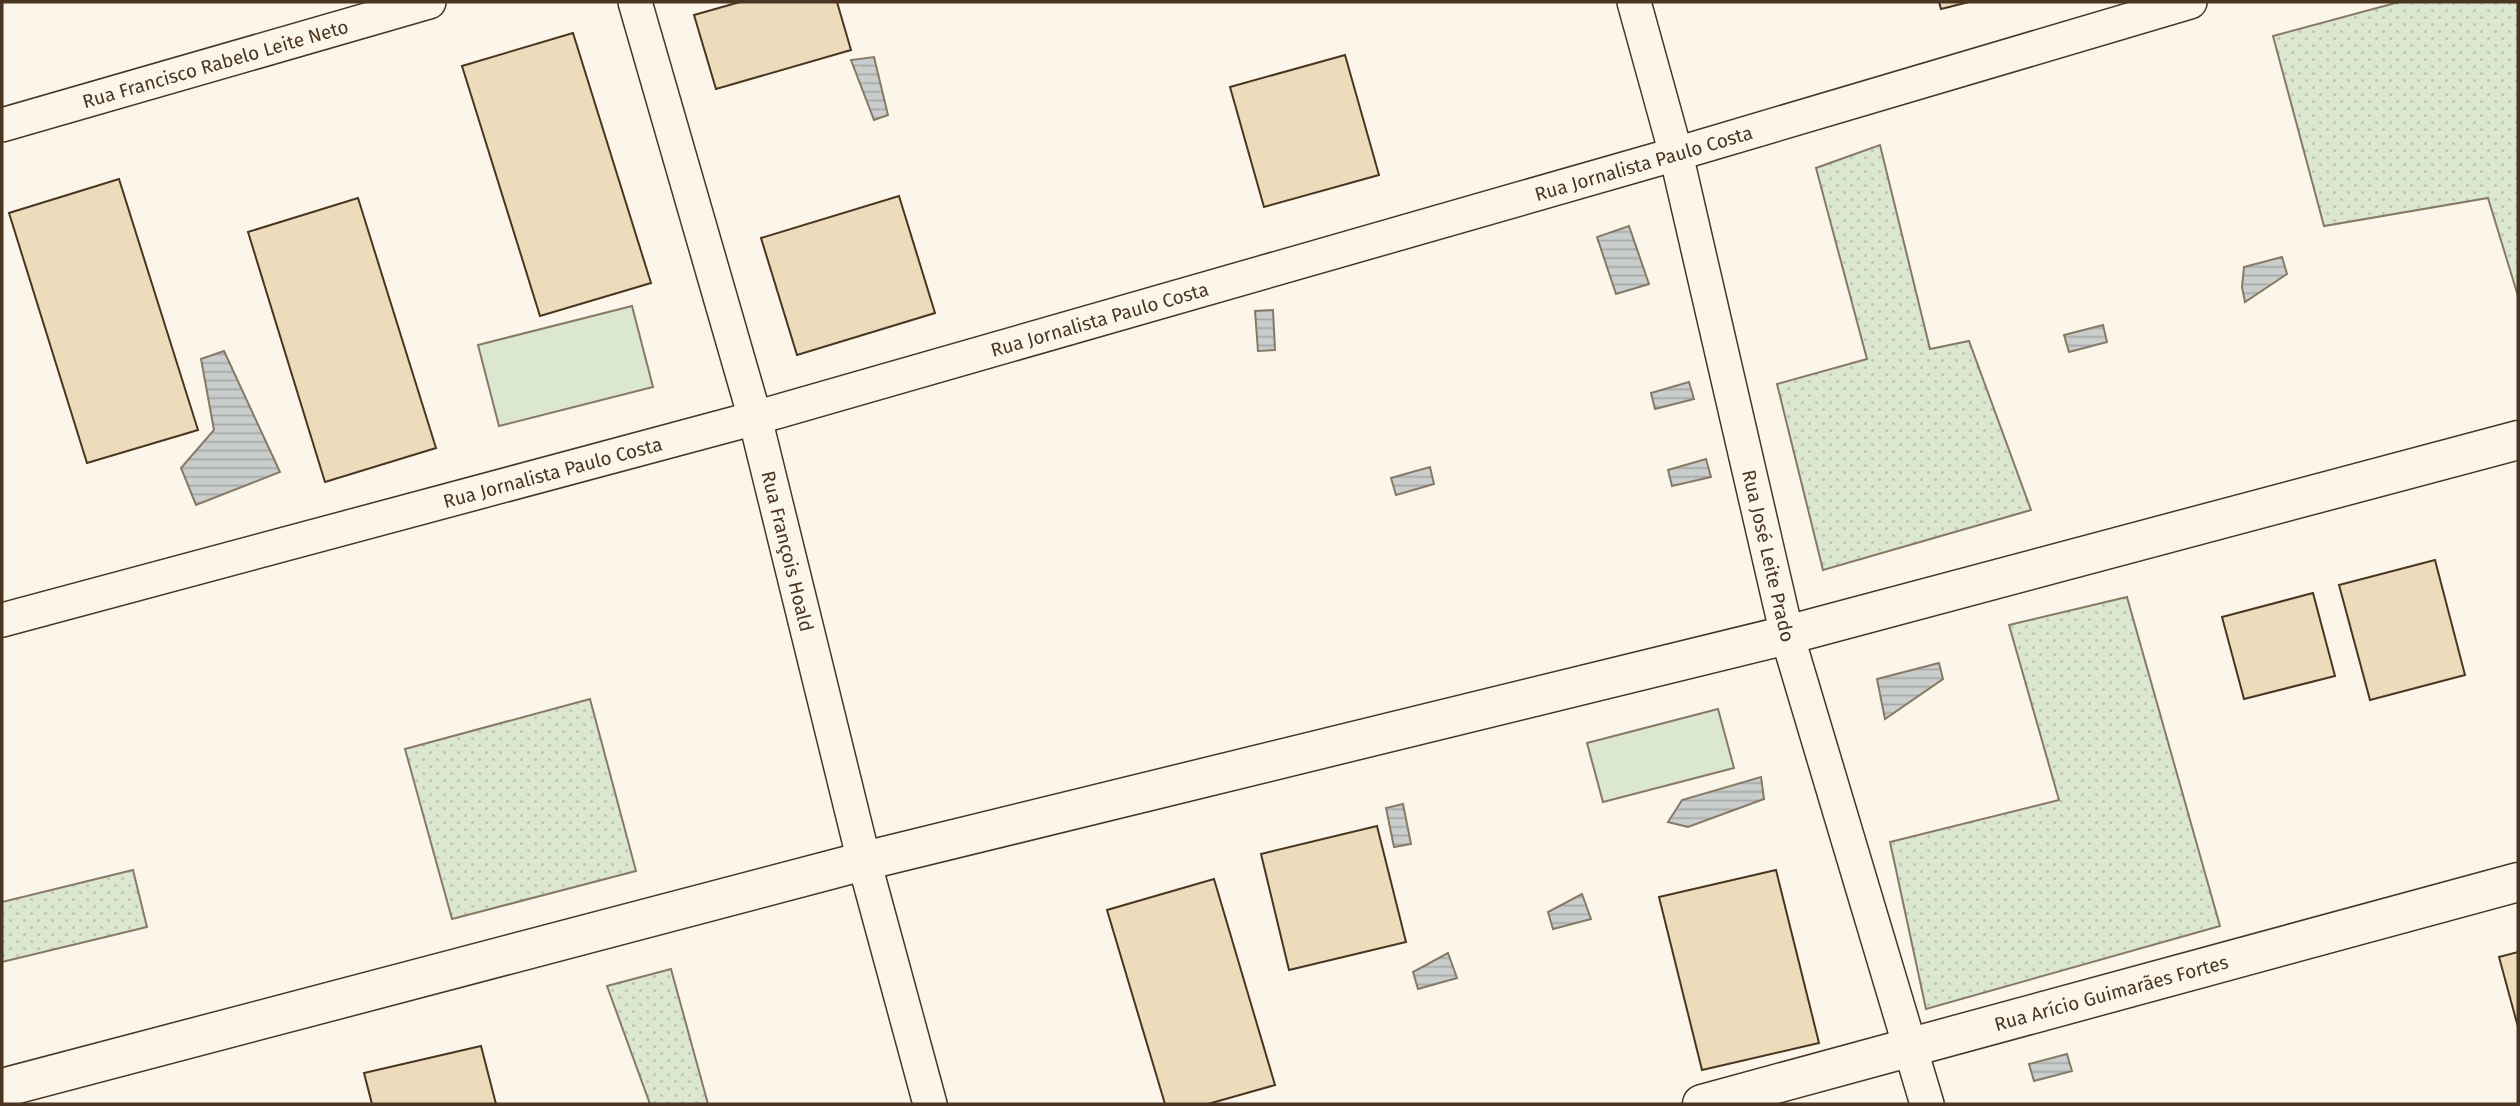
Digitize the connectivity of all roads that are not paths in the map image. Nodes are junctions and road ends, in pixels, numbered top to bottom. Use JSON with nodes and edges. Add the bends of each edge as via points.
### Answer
{"nodes":[{"id":1,"x":429,"y":2,"type":"edge"},
{"id":2,"x":635,"y":2,"type":"edge"},
{"id":3,"x":1634,"y":2,"type":"edge"},
{"id":4,"x":2190,"y":2,"type":"edge"},
{"id":5,"x":2,"y":125,"type":"edge"},
{"id":6,"x":1676,"y":155,"type":"junction"},
{"id":7,"x":755,"y":418,"type":"junction"},
{"id":8,"x":2518,"y":440,"type":"edge"},
{"id":9,"x":2,"y":620,"type":"edge"},
{"id":10,"x":1787,"y":635,"type":"junction"},
{"id":11,"x":864,"y":861,"type":"junction"},
{"id":12,"x":2518,"y":882,"type":"edge"},
{"id":13,"x":1912,"y":1047,"type":"junction"},
{"id":14,"x":2,"y":1088,"type":"edge"},
{"id":15,"x":930,"y":1104,"type":"edge"},
{"id":16,"x":1702,"y":1104,"type":"edge"},
{"id":17,"x":1927,"y":1104,"type":"edge"}],
"edges":[{"from":1,"to":5,"type":"street","name":"Rua Francisco Rabelo Leite Neto"},
{"from":2,"to":7,"type":"street","name":"Rua François Hoald"},
{"from":3,"to":6,"type":"street","name":"Rua José Leite Prado"},
{"from":4,"to":6,"type":"street","name":"Rua Jornalista Paulo Costa"},
{"from":6,"to":7,"type":"street","name":"Rua Jornalista Paulo Costa"},
{"from":6,"to":10,"type":"street","name":"Rua José Leite Prado"},
{"from":7,"to":9,"type":"street","name":"Rua Jornalista Paulo Costa"},
{"from":7,"to":11,"type":"street","name":"Rua François Hoald"},
{"from":8,"to":10,"type":"street"},
{"from":10,"to":11,"type":"street"},
{"from":10,"to":13,"type":"street","name":"Rua José Leite Prado"},
{"from":11,"to":14,"type":"street"},
{"from":11,"to":15,"type":"street","name":"Rua François Hoald"},
{"from":12,"to":13,"type":"street","name":"Rua Arício Guimarães Fortes"},
{"from":13,"to":16,"type":"street","name":"Rua Arício Guimarães Fortes"},
{"from":13,"to":17,"type":"street","name":"Rua José Leite Prado"}]}
